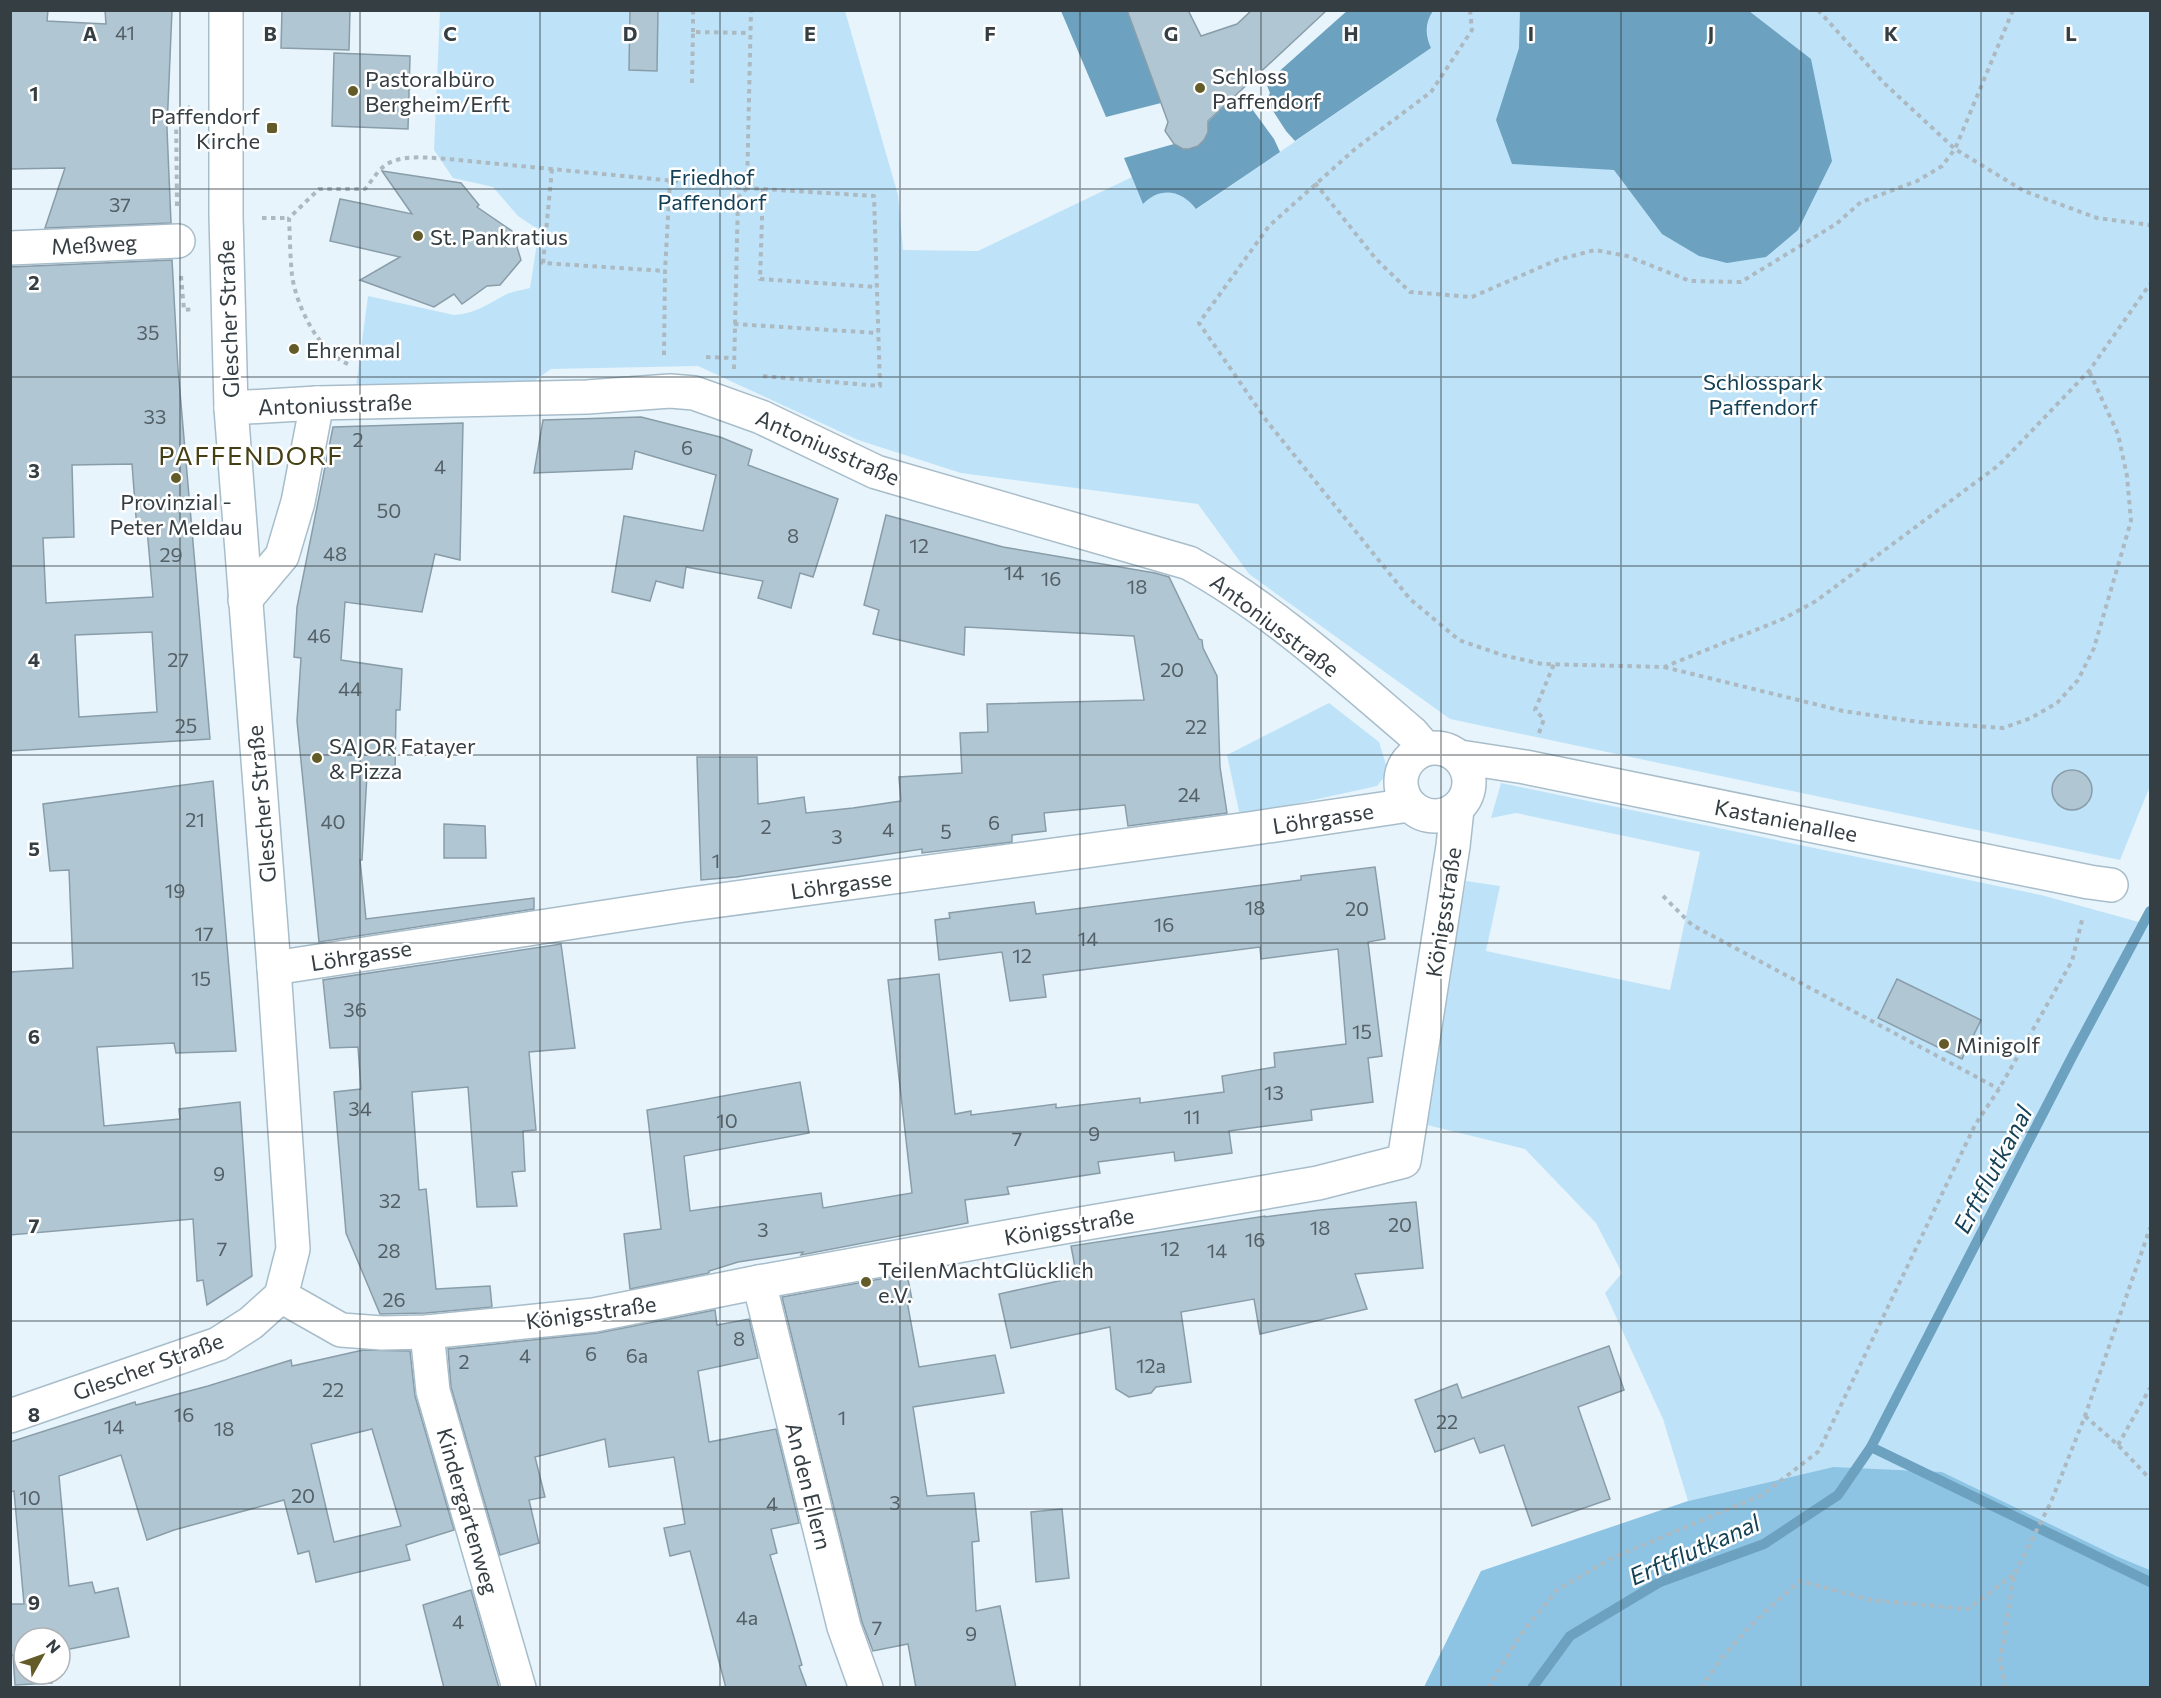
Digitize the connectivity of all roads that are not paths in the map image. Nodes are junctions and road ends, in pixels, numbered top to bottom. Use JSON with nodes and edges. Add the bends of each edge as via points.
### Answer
{"nodes":[{"id":1,"x":226,"y":10,"type":"edge"},
{"id":2,"x":178,"y":241,"type":"road end"},
{"id":3,"x":10,"y":248,"type":"edge"},
{"id":4,"x":317,"y":403,"type":"junction"},
{"id":5,"x":231,"y":408,"type":"junction"},
{"id":6,"x":245,"y":600,"type":"junction"},
{"id":7,"x":1425,"y":748,"type":"junction"},
{"id":8,"x":1460,"y":757,"type":"junction"},
{"id":9,"x":1409,"y":805,"type":"junction"},
{"id":10,"x":1457,"y":809,"type":"junction"},
{"id":11,"x":2100,"y":884,"type":"road end"},
{"id":12,"x":274,"y":968,"type":"junction"},
{"id":13,"x":759,"y":1282,"type":"junction"},
{"id":14,"x":281,"y":1296,"type":"junction"},
{"id":15,"x":427,"y":1332,"type":"junction"},
{"id":16,"x":10,"y":1416,"type":"edge"},
{"id":17,"x":519,"y":1688,"type":"edge"},
{"id":18,"x":867,"y":1688,"type":"edge"}],
"edges":[{"from":1,"to":5,"type":"street","name":"Glescher Straße"},
{"from":2,"to":3,"type":"street","name":"Meßweg"},
{"from":4,"to":5,"type":"street","name":"Antoniusstraße"},
{"from":4,"to":6,"type":"street","via":[[298,502],[282,556]]},
{"from":4,"to":7,"type":"street","name":"Antoniusstraße","via":[[588,397],[670,391],[717,400],[876,472],[1189,563],[1222,581],[1307,645]]},
{"from":5,"to":6,"type":"street","name":"Glescher Straße"},
{"from":6,"to":12,"type":"street","name":"Glescher Straße"},
{"from":7,"to":8,"type":"street","via":[[1443,748]]},
{"from":7,"to":9,"type":"street","via":[[1414,754],[1401,772],[1400,784]]},
{"from":8,"to":10,"type":"street","via":[[1469,778],[1468,790]]},
{"from":8,"to":11,"type":"street","name":"Kastanienallee"},
{"from":9,"to":10,"type":"street","via":[[1437,816]]},
{"from":9,"to":12,"type":"street","name":"Löhrgasse","via":[[684,905]]},
{"from":10,"to":13,"type":"street","name":"Königsstraße","via":[[1404,1161],[1318,1183]]},
{"from":12,"to":14,"type":"street","name":"Glescher Straße","via":[[293,1249]]},
{"from":13,"to":15,"type":"street","name":"Königsstraße","via":[[594,1315]]},
{"from":13,"to":18,"type":"street","name":"An den Ellern","via":[[844,1627]]},
{"from":14,"to":15,"type":"street","name":"Königsstraße","via":[[341,1330]]},
{"from":14,"to":16,"type":"street","name":"Glescher Straße","via":[[251,1323],[218,1344]]},
{"from":15,"to":17,"type":"street","name":"Kindergartenweg","via":[[434,1391]]}]}
